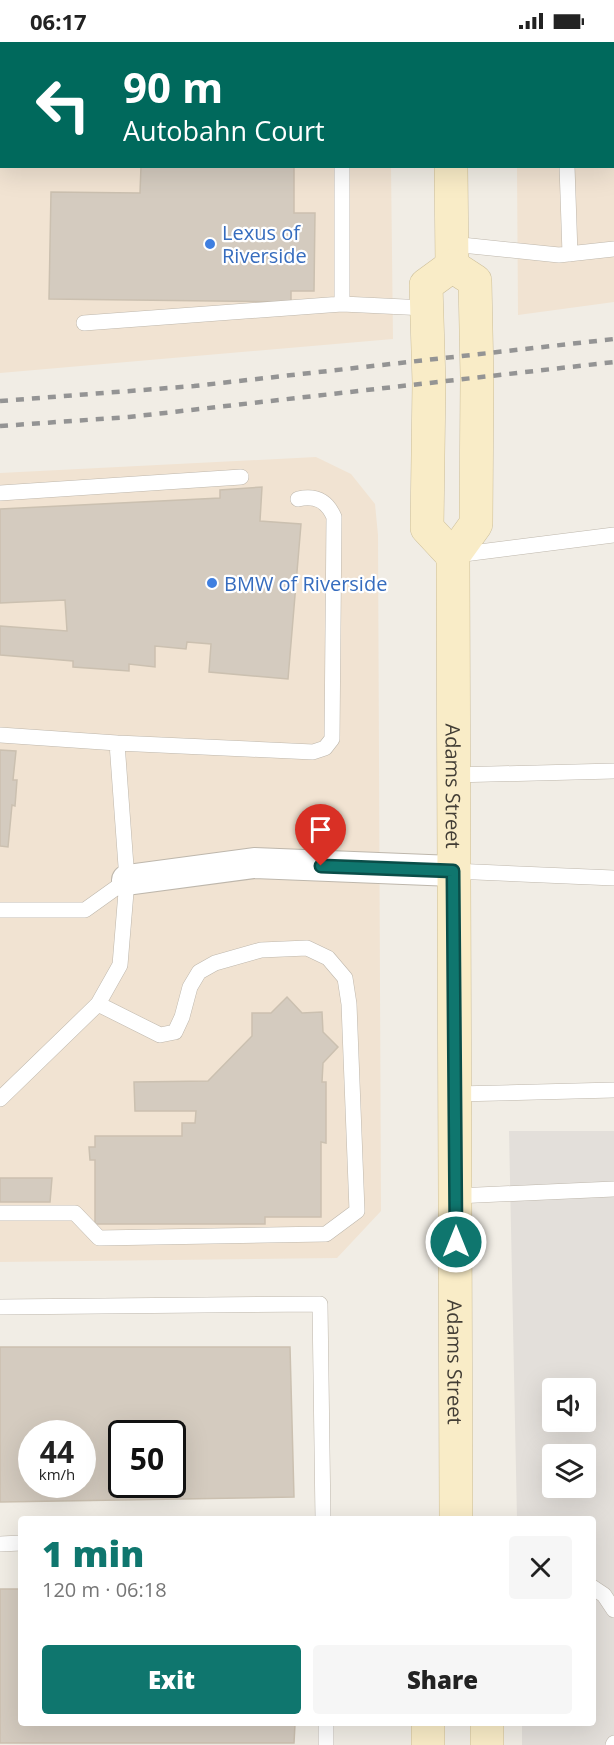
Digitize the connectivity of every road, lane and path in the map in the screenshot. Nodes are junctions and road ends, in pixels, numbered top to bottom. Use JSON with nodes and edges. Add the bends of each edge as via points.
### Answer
{"nodes":[{"id":1,"x":342,"y":168,"type":"edge"},
{"id":2,"x":451,"y":168,"type":"edge"},
{"id":3,"x":567,"y":168,"type":"edge"},
{"id":4,"x":614,"y":249,"type":"edge"},
{"id":5,"x":570,"y":254,"type":"junction"},
{"id":6,"x":452,"y":255,"type":"junction"},
{"id":7,"x":342,"y":304,"type":"junction"},
{"id":8,"x":426,"y":308,"type":"junction"},
{"id":9,"x":84,"y":323,"type":"dead end"},
{"id":10,"x":241,"y":477,"type":"dead end"},
{"id":11,"x":0,"y":493,"type":"edge"},
{"id":12,"x":298,"y":499,"type":"dead end"},
{"id":13,"x":614,"y":535,"type":"edge"},
{"id":14,"x":453,"y":556,"type":"junction"},
{"id":15,"x":0,"y":735,"type":"edge"},
{"id":16,"x":117,"y":744,"type":"junction"},
{"id":17,"x":614,"y":771,"type":"edge"},
{"id":18,"x":453,"y":775,"type":"junction"},
{"id":19,"x":453,"y":871,"type":"junction"},
{"id":20,"x":614,"y":878,"type":"edge"},
{"id":21,"x":127,"y":880,"type":"junction"},
{"id":22,"x":0,"y":910,"type":"edge"},
{"id":23,"x":98,"y":1004,"type":"junction"},
{"id":24,"x":614,"y":1090,"type":"edge"},
{"id":25,"x":456,"y":1094,"type":"junction"},
{"id":26,"x":0,"y":1100,"type":"edge"},
{"id":27,"x":614,"y":1189,"type":"edge"},
{"id":28,"x":456,"y":1196,"type":"junction"},
{"id":29,"x":0,"y":1214,"type":"edge"},
{"id":30,"x":0,"y":1307,"type":"edge"},
{"id":31,"x":323,"y":1516,"type":"edge"},
{"id":32,"x":456,"y":1516,"type":"edge"},
{"id":33,"x":18,"y":1543,"type":"edge"},
{"id":34,"x":0,"y":1544,"type":"edge"},
{"id":35,"x":596,"y":1590,"type":"edge"},
{"id":36,"x":614,"y":1610,"type":"edge"},
{"id":37,"x":326,"y":1726,"type":"edge"},
{"id":38,"x":428,"y":1726,"type":"edge"},
{"id":39,"x":487,"y":1726,"type":"edge"},
{"id":40,"x":326,"y":1745,"type":"edge"},
{"id":41,"x":428,"y":1745,"type":"edge"},
{"id":42,"x":487,"y":1745,"type":"edge"}],
"edges":[{"from":1,"to":7,"type":"lane"},
{"from":2,"to":6,"type":"main road"},
{"from":3,"to":5,"type":"lane"},
{"from":4,"to":5,"type":"lane"},
{"from":5,"to":6,"type":"lane"},
{"from":6,"to":8,"type":"main road","via":[[426,285]]},
{"from":6,"to":14,"type":"main road","via":[[475,281],[477,377],[476,524]]},
{"from":7,"to":8,"type":"lane"},
{"from":7,"to":9,"type":"lane"},
{"from":8,"to":14,"type":"main road","via":[[427,528]]},
{"from":10,"to":11,"type":"lane"},
{"from":12,"to":16,"type":"lane","via":[[319,499],[329,506],[334,518],[332,739],[325,748],[312,752]]},
{"from":13,"to":14,"type":"lane"},
{"from":14,"to":18,"type":"main road","name":"Adams Street"},
{"from":15,"to":16,"type":"lane"},
{"from":16,"to":21,"type":"lane"},
{"from":17,"to":18,"type":"lane"},
{"from":18,"to":19,"type":"main road","name":"Adams Street"},
{"from":19,"to":20,"type":"lane"},
{"from":19,"to":21,"type":"street","via":[[254,863]]},
{"from":19,"to":25,"type":"main road","name":"Adams Street"},
{"from":21,"to":22,"type":"lane","via":[[85,910]]},
{"from":21,"to":23,"type":"lane","via":[[120,965]]},
{"from":23,"to":26,"type":"lane"},
{"from":23,"to":29,"type":"lane","via":[[160,1035],[175,1032],[190,987],[199,972],[215,963],[261,950],[307,948],[328,958],[345,978],[349,1004],[357,1211],[326,1234],[99,1238],[75,1213]]},
{"from":24,"to":25,"type":"lane"},
{"from":25,"to":28,"type":"main road","name":"Adams Street"},
{"from":27,"to":28,"type":"lane"},
{"from":28,"to":32,"type":"main road","name":"Adams Street"},
{"from":30,"to":31,"type":"lane","via":[[320,1304]]},
{"from":33,"to":34,"type":"lane"},
{"from":35,"to":36,"type":"lane"},
{"from":37,"to":40,"type":"lane"},
{"from":38,"to":41,"type":"main road"},
{"from":39,"to":42,"type":"main road"}]}
